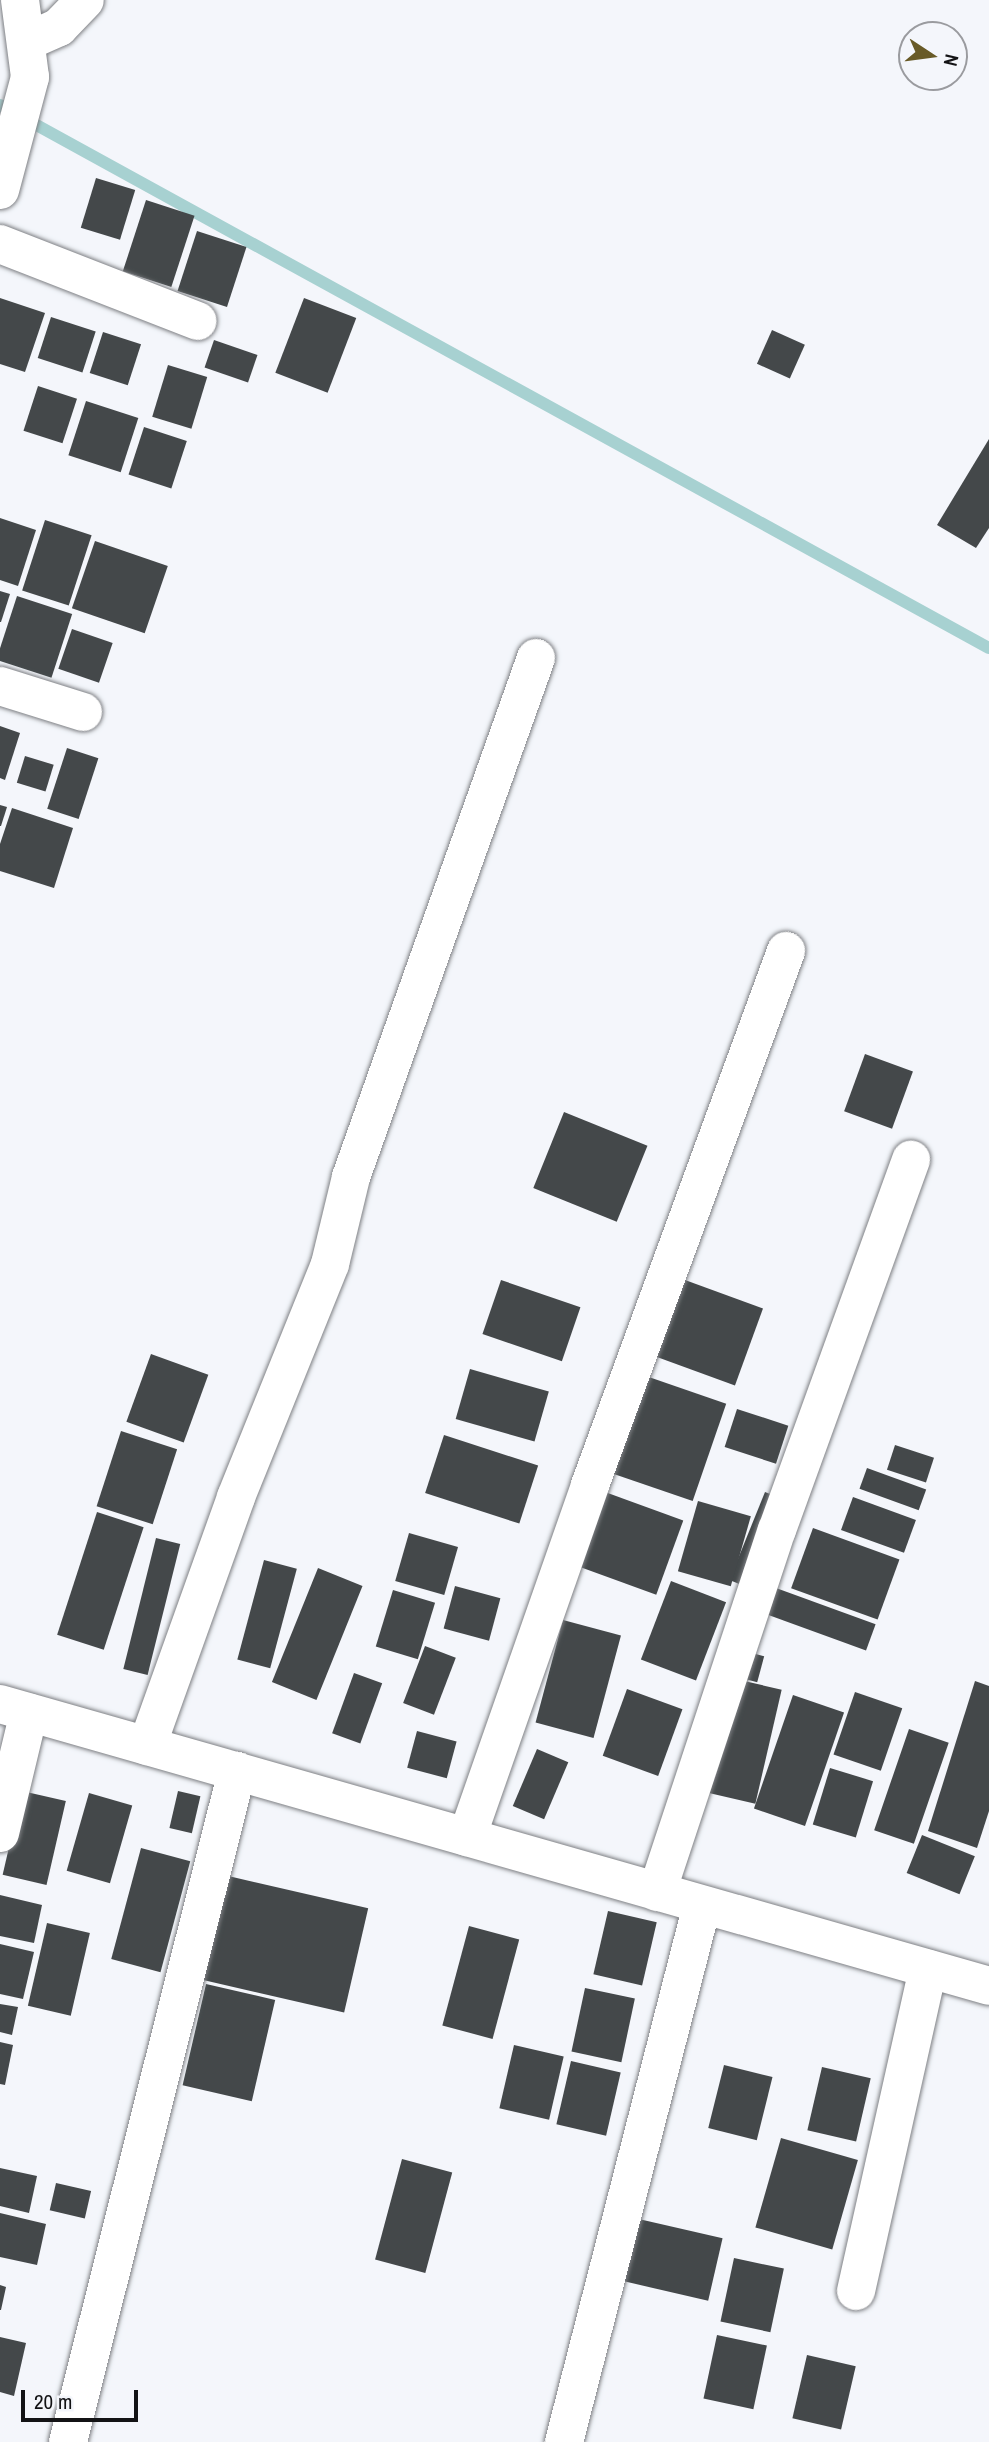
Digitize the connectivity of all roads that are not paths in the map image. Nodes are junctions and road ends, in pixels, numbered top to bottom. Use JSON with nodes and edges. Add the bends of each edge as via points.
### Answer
{"nodes":[{"id":1,"x":20,"y":0,"type":"edge"},
{"id":2,"x":85,"y":0,"type":"edge"},
{"id":3,"x":29,"y":59,"type":"junction"},
{"id":4,"x":0,"y":190,"type":"edge"},
{"id":5,"x":0,"y":244,"type":"edge"},
{"id":6,"x":197,"y":321,"type":"dead end"},
{"id":7,"x":536,"y":658,"type":"dead end"},
{"id":8,"x":0,"y":686,"type":"edge"},
{"id":9,"x":83,"y":712,"type":"dead end"},
{"id":10,"x":786,"y":951,"type":"dead end"},
{"id":11,"x":911,"y":1160,"type":"dead end"},
{"id":12,"x":14,"y":1708,"type":"edge"},
{"id":13,"x":147,"y":1746,"type":"junction"},
{"id":14,"x":237,"y":1771,"type":"junction"},
{"id":15,"x":0,"y":1833,"type":"edge"},
{"id":16,"x":467,"y":1837,"type":"junction"},
{"id":17,"x":657,"y":1892,"type":"junction"},
{"id":18,"x":702,"y":1905,"type":"junction"},
{"id":19,"x":928,"y":1969,"type":"junction"},
{"id":20,"x":989,"y":1986,"type":"edge"},
{"id":21,"x":856,"y":2291,"type":"dead end"},
{"id":22,"x":68,"y":2442,"type":"edge"},
{"id":23,"x":564,"y":2442,"type":"edge"}],
"edges":[{"from":1,"to":3,"type":"street"},
{"from":2,"to":3,"type":"street"},
{"from":3,"to":4,"type":"street","via":[[18,134]]},
{"from":5,"to":6,"type":"street"},
{"from":7,"to":13,"type":"street","via":[[358,1154],[330,1264],[236,1497]]},
{"from":8,"to":9,"type":"street"},
{"from":10,"to":16,"type":"street"},
{"from":11,"to":17,"type":"street","via":[[777,1530]]},
{"from":12,"to":13,"type":"street"},
{"from":12,"to":15,"type":"street"},
{"from":13,"to":14,"type":"street"},
{"from":14,"to":16,"type":"street"},
{"from":14,"to":22,"type":"street"},
{"from":16,"to":17,"type":"street"},
{"from":17,"to":18,"type":"street"},
{"from":18,"to":19,"type":"street"},
{"from":18,"to":23,"type":"street"},
{"from":19,"to":20,"type":"street"},
{"from":19,"to":21,"type":"street"}]}
